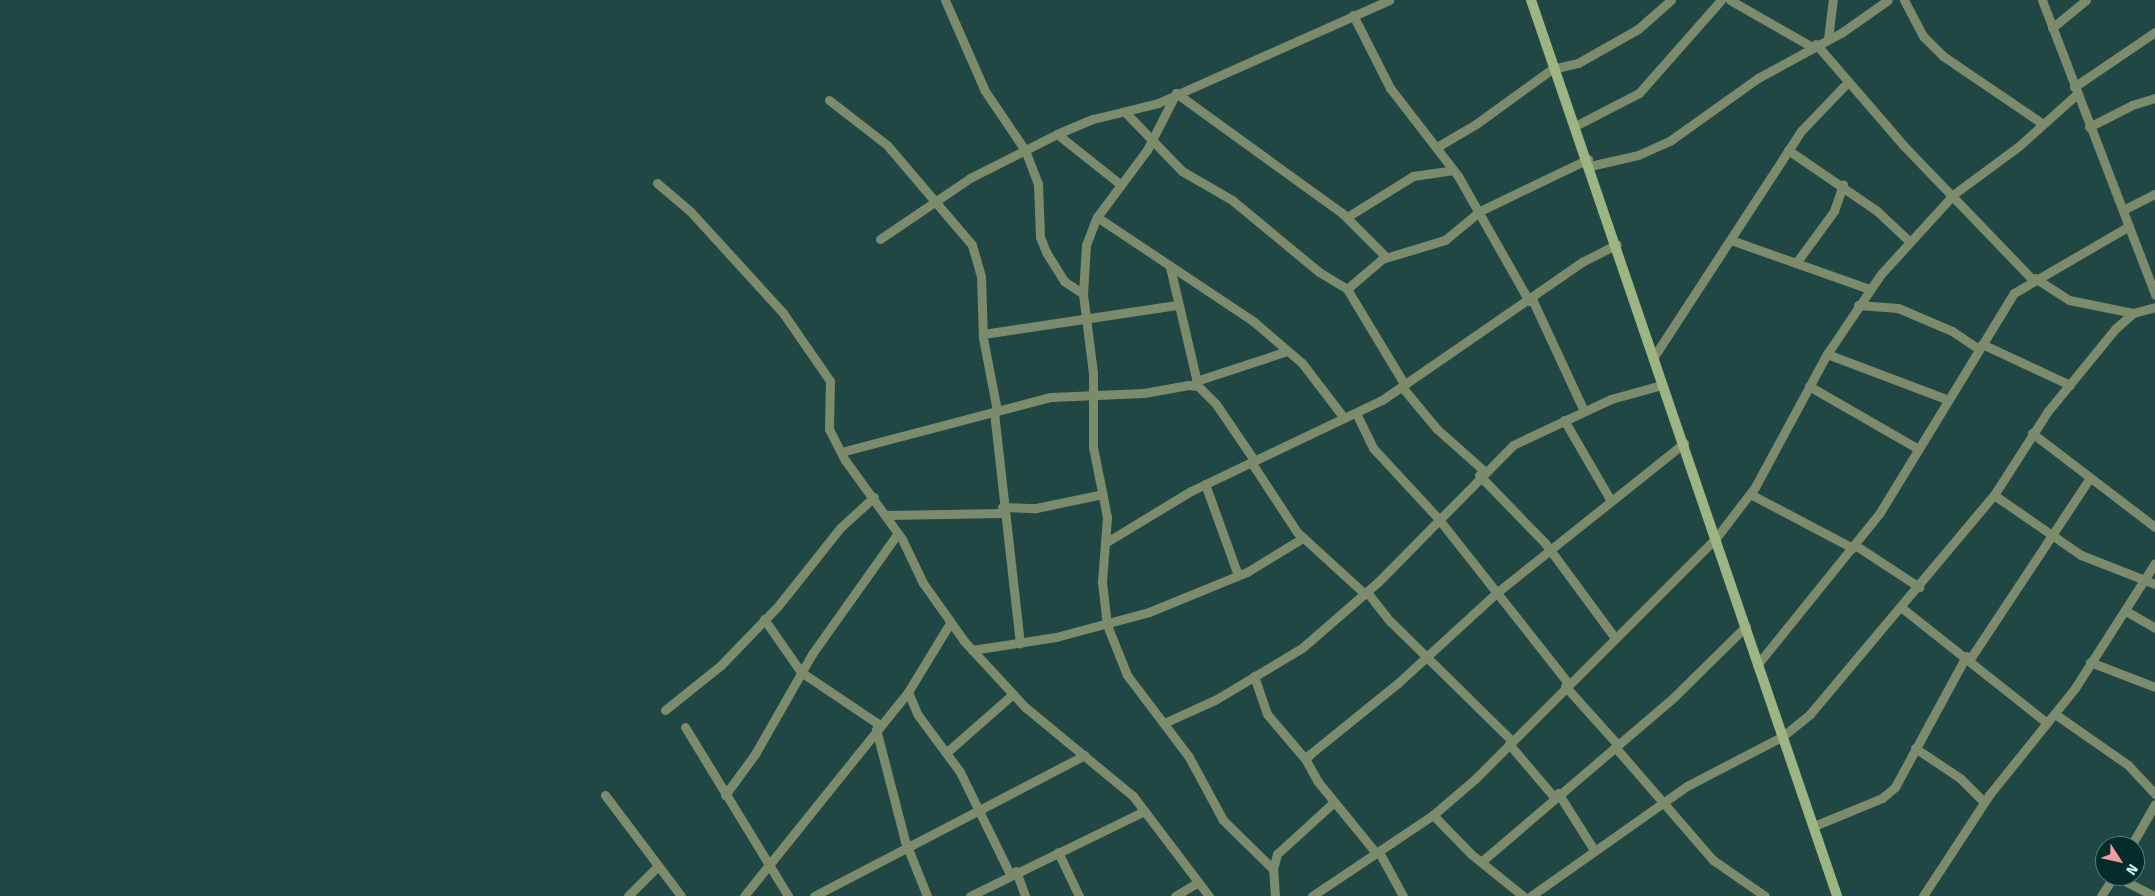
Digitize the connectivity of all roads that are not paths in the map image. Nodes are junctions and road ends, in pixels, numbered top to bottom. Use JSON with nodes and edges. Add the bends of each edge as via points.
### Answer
{"nodes":[{"id":1,"x":945,"y":0,"type":"edge"},
{"id":2,"x":1388,"y":0,"type":"edge"},
{"id":3,"x":1531,"y":0,"type":"edge"},
{"id":4,"x":1671,"y":0,"type":"edge"},
{"id":5,"x":1721,"y":0,"type":"edge"},
{"id":6,"x":1730,"y":0,"type":"edge"},
{"id":7,"x":1833,"y":0,"type":"edge"},
{"id":8,"x":1888,"y":0,"type":"edge"},
{"id":9,"x":1904,"y":0,"type":"edge"},
{"id":10,"x":2042,"y":0,"type":"edge"},
{"id":11,"x":2086,"y":0,"type":"edge"},
{"id":12,"x":1353,"y":15,"type":"junction"},
{"id":13,"x":2052,"y":28,"type":"junction"},
{"id":14,"x":2155,"y":32,"type":"edge"},
{"id":15,"x":1828,"y":39,"type":"junction"},
{"id":16,"x":1814,"y":46,"type":"junction"},
{"id":17,"x":1552,"y":68,"type":"junction"},
{"id":18,"x":1848,"y":82,"type":"junction"},
{"id":19,"x":2075,"y":91,"type":"junction"},
{"id":20,"x":1176,"y":93,"type":"junction"},
{"id":21,"x":2155,"y":98,"type":"edge"},
{"id":22,"x":829,"y":100,"type":"dead end"},
{"id":23,"x":1126,"y":113,"type":"junction"},
{"id":24,"x":2043,"y":124,"type":"junction"},
{"id":25,"x":1575,"y":126,"type":"junction"},
{"id":26,"x":2090,"y":127,"type":"junction"},
{"id":27,"x":1058,"y":134,"type":"junction"},
{"id":28,"x":1152,"y":140,"type":"junction"},
{"id":29,"x":1437,"y":147,"type":"junction"},
{"id":30,"x":1025,"y":150,"type":"junction"},
{"id":31,"x":1788,"y":150,"type":"junction"},
{"id":32,"x":1589,"y":163,"type":"junction"},
{"id":33,"x":1454,"y":170,"type":"junction"},
{"id":34,"x":657,"y":183,"type":"dead end"},
{"id":35,"x":1120,"y":184,"type":"junction"},
{"id":36,"x":1843,"y":185,"type":"junction"},
{"id":37,"x":1954,"y":194,"type":"junction"},
{"id":38,"x":2155,"y":194,"type":"edge"},
{"id":39,"x":937,"y":200,"type":"junction"},
{"id":40,"x":2123,"y":210,"type":"junction"},
{"id":41,"x":1480,"y":211,"type":"junction"},
{"id":42,"x":1097,"y":217,"type":"junction"},
{"id":43,"x":1347,"y":217,"type":"junction"},
{"id":44,"x":2129,"y":226,"type":"junction"},
{"id":45,"x":880,"y":239,"type":"dead end"},
{"id":46,"x":1731,"y":240,"type":"junction"},
{"id":47,"x":1908,"y":240,"type":"junction"},
{"id":48,"x":1617,"y":244,"type":"junction"},
{"id":49,"x":1386,"y":257,"type":"junction"},
{"id":50,"x":1796,"y":263,"type":"junction"},
{"id":51,"x":1170,"y":267,"type":"junction"},
{"id":52,"x":2034,"y":279,"type":"junction"},
{"id":53,"x":2153,"y":284,"type":"edge"},
{"id":54,"x":1347,"y":289,"type":"junction"},
{"id":55,"x":1868,"y":289,"type":"junction"},
{"id":56,"x":1083,"y":294,"type":"junction"},
{"id":57,"x":2155,"y":295,"type":"edge"},
{"id":58,"x":1531,"y":300,"type":"junction"},
{"id":59,"x":1177,"y":305,"type":"junction"},
{"id":60,"x":1858,"y":305,"type":"junction"},
{"id":61,"x":2155,"y":307,"type":"edge"},
{"id":62,"x":2133,"y":313,"type":"junction"},
{"id":63,"x":1088,"y":320,"type":"junction"},
{"id":64,"x":983,"y":334,"type":"junction"},
{"id":65,"x":1981,"y":347,"type":"junction"},
{"id":66,"x":1287,"y":351,"type":"junction"},
{"id":67,"x":1827,"y":354,"type":"junction"},
{"id":68,"x":1653,"y":358,"type":"junction"},
{"id":69,"x":1197,"y":384,"type":"junction"},
{"id":70,"x":1662,"y":385,"type":"junction"},
{"id":71,"x":2070,"y":385,"type":"junction"},
{"id":72,"x":1404,"y":386,"type":"junction"},
{"id":73,"x":1809,"y":386,"type":"junction"},
{"id":74,"x":1094,"y":393,"type":"junction"},
{"id":75,"x":1949,"y":400,"type":"junction"},
{"id":76,"x":1584,"y":411,"type":"junction"},
{"id":77,"x":995,"y":412,"type":"junction"},
{"id":78,"x":1356,"y":413,"type":"junction"},
{"id":79,"x":1344,"y":418,"type":"junction"},
{"id":80,"x":1564,"y":420,"type":"junction"},
{"id":81,"x":2032,"y":433,"type":"junction"},
{"id":82,"x":1684,"y":444,"type":"junction"},
{"id":83,"x":1917,"y":448,"type":"junction"},
{"id":84,"x":841,"y":452,"type":"junction"},
{"id":85,"x":1252,"y":461,"type":"junction"},
{"id":86,"x":1481,"y":473,"type":"junction"},
{"id":87,"x":2089,"y":480,"type":"junction"},
{"id":88,"x":1205,"y":484,"type":"junction"},
{"id":89,"x":1103,"y":494,"type":"junction"},
{"id":90,"x":1750,"y":494,"type":"junction"},
{"id":91,"x":1994,"y":495,"type":"junction"},
{"id":92,"x":874,"y":497,"type":"junction"},
{"id":93,"x":1610,"y":500,"type":"junction"},
{"id":94,"x":1003,"y":510,"type":"junction"},
{"id":95,"x":886,"y":515,"type":"junction"},
{"id":96,"x":1437,"y":517,"type":"junction"},
{"id":97,"x":2155,"y":527,"type":"edge"},
{"id":98,"x":898,"y":533,"type":"junction"},
{"id":99,"x":2050,"y":533,"type":"junction"},
{"id":100,"x":1303,"y":538,"type":"junction"},
{"id":101,"x":1716,"y":538,"type":"junction"},
{"id":102,"x":1105,"y":543,"type":"junction"},
{"id":103,"x":1854,"y":547,"type":"junction"},
{"id":104,"x":1551,"y":551,"type":"junction"},
{"id":105,"x":2155,"y":563,"type":"edge"},
{"id":106,"x":1238,"y":576,"type":"junction"},
{"id":107,"x":2144,"y":582,"type":"junction"},
{"id":108,"x":2155,"y":584,"type":"edge"},
{"id":109,"x":1919,"y":587,"type":"junction"},
{"id":110,"x":1366,"y":593,"type":"junction"},
{"id":111,"x":1495,"y":594,"type":"junction"},
{"id":112,"x":1902,"y":608,"type":"junction"},
{"id":113,"x":2126,"y":611,"type":"junction"},
{"id":114,"x":764,"y":619,"type":"junction"},
{"id":115,"x":950,"y":623,"type":"junction"},
{"id":116,"x":1107,"y":625,"type":"junction"},
{"id":117,"x":1746,"y":626,"type":"junction"},
{"id":118,"x":2155,"y":628,"type":"edge"},
{"id":119,"x":1615,"y":638,"type":"junction"},
{"id":120,"x":1020,"y":644,"type":"junction"},
{"id":121,"x":972,"y":650,"type":"junction"},
{"id":122,"x":1427,"y":656,"type":"junction"},
{"id":123,"x":1968,"y":658,"type":"junction"},
{"id":124,"x":2090,"y":662,"type":"junction"},
{"id":125,"x":1757,"y":665,"type":"junction"},
{"id":126,"x":801,"y":672,"type":"junction"},
{"id":127,"x":1254,"y":676,"type":"junction"},
{"id":128,"x":1566,"y":685,"type":"junction"},
{"id":129,"x":2155,"y":687,"type":"edge"},
{"id":130,"x":908,"y":692,"type":"junction"},
{"id":131,"x":1013,"y":694,"type":"junction"},
{"id":132,"x":665,"y":710,"type":"dead end"},
{"id":133,"x":2055,"y":714,"type":"junction"},
{"id":134,"x":1164,"y":723,"type":"junction"},
{"id":135,"x":2047,"y":723,"type":"junction"},
{"id":136,"x":685,"y":727,"type":"dead end"},
{"id":137,"x":878,"y":727,"type":"junction"},
{"id":138,"x":1783,"y":736,"type":"junction"},
{"id":139,"x":1511,"y":743,"type":"junction"},
{"id":140,"x":1617,"y":746,"type":"junction"},
{"id":141,"x":1915,"y":748,"type":"junction"},
{"id":142,"x":948,"y":752,"type":"junction"},
{"id":143,"x":1085,"y":755,"type":"junction"},
{"id":144,"x":1306,"y":760,"type":"junction"},
{"id":145,"x":605,"y":794,"type":"dead end"},
{"id":146,"x":2155,"y":794,"type":"edge"},
{"id":147,"x":725,"y":795,"type":"junction"},
{"id":148,"x":1556,"y":795,"type":"junction"},
{"id":149,"x":1334,"y":802,"type":"junction"},
{"id":150,"x":1665,"y":802,"type":"junction"},
{"id":151,"x":1984,"y":802,"type":"junction"},
{"id":152,"x":2155,"y":804,"type":"edge"},
{"id":153,"x":976,"y":810,"type":"junction"},
{"id":154,"x":1144,"y":811,"type":"junction"},
{"id":155,"x":1433,"y":815,"type":"junction"},
{"id":156,"x":1814,"y":826,"type":"junction"},
{"id":157,"x":2137,"y":836,"type":"edge"},
{"id":158,"x":907,"y":845,"type":"junction"},
{"id":159,"x":1594,"y":850,"type":"junction"},
{"id":160,"x":1058,"y":852,"type":"junction"},
{"id":161,"x":1378,"y":853,"type":"junction"},
{"id":162,"x":1481,"y":862,"type":"junction"},
{"id":163,"x":658,"y":866,"type":"junction"},
{"id":164,"x":770,"y":866,"type":"junction"},
{"id":165,"x":1273,"y":869,"type":"junction"},
{"id":166,"x":1013,"y":872,"type":"junction"},
{"id":167,"x":1198,"y":882,"type":"junction"},
{"id":168,"x":2134,"y":886,"type":"edge"},
{"id":169,"x":628,"y":896,"type":"edge"},
{"id":170,"x":681,"y":896,"type":"edge"},
{"id":171,"x":744,"y":896,"type":"edge"},
{"id":172,"x":788,"y":896,"type":"edge"},
{"id":173,"x":814,"y":896,"type":"edge"},
{"id":174,"x":927,"y":896,"type":"edge"},
{"id":175,"x":970,"y":896,"type":"edge"},
{"id":176,"x":1025,"y":896,"type":"edge"},
{"id":177,"x":1079,"y":896,"type":"edge"},
{"id":178,"x":1175,"y":896,"type":"edge"},
{"id":179,"x":1209,"y":896,"type":"edge"},
{"id":180,"x":1275,"y":896,"type":"edge"},
{"id":181,"x":1312,"y":896,"type":"edge"},
{"id":182,"x":1403,"y":896,"type":"edge"},
{"id":183,"x":1523,"y":896,"type":"edge"},
{"id":184,"x":1531,"y":896,"type":"edge"},
{"id":185,"x":1764,"y":896,"type":"edge"},
{"id":186,"x":1837,"y":896,"type":"edge"},
{"id":187,"x":1922,"y":896,"type":"edge"},
{"id":188,"x":2154,"y":896,"type":"edge"}],
"edges":[{"from":1,"to":30,"type":"street","via":[[985,91]]},
{"from":2,"to":12,"type":"street"},
{"from":3,"to":17,"type":"street"},
{"from":4,"to":17,"type":"street","via":[[1638,30],[1578,63]]},
{"from":5,"to":25,"type":"street","via":[[1639,93]]},
{"from":6,"to":16,"type":"street"},
{"from":7,"to":15,"type":"street"},
{"from":8,"to":15,"type":"street"},
{"from":9,"to":24,"type":"street","via":[[1923,36],[1943,56]]},
{"from":10,"to":13,"type":"street"},
{"from":11,"to":13,"type":"street"},
{"from":12,"to":20,"type":"street"},
{"from":12,"to":29,"type":"street","via":[[1390,88]]},
{"from":13,"to":19,"type":"street"},
{"from":14,"to":19,"type":"street"},
{"from":15,"to":16,"type":"street"},
{"from":16,"to":18,"type":"street"},
{"from":16,"to":32,"type":"street","via":[[1671,140],[1638,155]]},
{"from":17,"to":25,"type":"street"},
{"from":17,"to":29,"type":"street","via":[[1476,124]]},
{"from":18,"to":31,"type":"street"},
{"from":18,"to":37,"type":"street"},
{"from":19,"to":24,"type":"street"},
{"from":19,"to":26,"type":"street"},
{"from":20,"to":23,"type":"street"},
{"from":20,"to":28,"type":"street"},
{"from":20,"to":43,"type":"street"},
{"from":21,"to":26,"type":"street","via":[[2132,104]]},
{"from":22,"to":39,"type":"street","via":[[887,145]]},
{"from":23,"to":27,"type":"street","via":[[1093,119]]},
{"from":23,"to":28,"type":"street"},
{"from":24,"to":37,"type":"street"},
{"from":25,"to":32,"type":"street"},
{"from":26,"to":40,"type":"street"},
{"from":27,"to":30,"type":"street"},
{"from":27,"to":35,"type":"street"},
{"from":28,"to":35,"type":"street"},
{"from":28,"to":54,"type":"street","via":[[1182,171],[1232,200],[1319,272]]},
{"from":29,"to":33,"type":"street"},
{"from":30,"to":39,"type":"street"},
{"from":30,"to":56,"type":"street","via":[[1038,184],[1040,237],[1046,252],[1064,281]]},
{"from":31,"to":36,"type":"street"},
{"from":31,"to":46,"type":"street"},
{"from":32,"to":41,"type":"street"},
{"from":32,"to":48,"type":"street"},
{"from":33,"to":41,"type":"street"},
{"from":33,"to":43,"type":"street","via":[[1412,176]]},
{"from":34,"to":84,"type":"street","via":[[690,211],[783,313],[825,373],[830,381],[829,429]]},
{"from":35,"to":42,"type":"street"},
{"from":36,"to":47,"type":"street","via":[[1896,225]]},
{"from":36,"to":50,"type":"street","via":[[1834,211]]},
{"from":37,"to":47,"type":"street"},
{"from":37,"to":52,"type":"street"},
{"from":38,"to":40,"type":"street"},
{"from":39,"to":45,"type":"street"},
{"from":39,"to":64,"type":"street","via":[[972,245],[980,276]]},
{"from":40,"to":44,"type":"street"},
{"from":41,"to":49,"type":"street","via":[[1445,240]]},
{"from":41,"to":58,"type":"street"},
{"from":42,"to":51,"type":"street"},
{"from":42,"to":56,"type":"street","via":[[1086,245]]},
{"from":43,"to":49,"type":"street"},
{"from":44,"to":52,"type":"street"},
{"from":44,"to":53,"type":"street"},
{"from":46,"to":50,"type":"street"},
{"from":46,"to":68,"type":"street"},
{"from":47,"to":55,"type":"street"},
{"from":48,"to":58,"type":"street","via":[[1582,262]]},
{"from":48,"to":68,"type":"street"},
{"from":49,"to":54,"type":"street"},
{"from":50,"to":55,"type":"street"},
{"from":51,"to":59,"type":"street"},
{"from":51,"to":66,"type":"street","via":[[1253,321]]},
{"from":52,"to":62,"type":"street","via":[[2069,300]]},
{"from":52,"to":65,"type":"street","via":[[2014,293]]},
{"from":53,"to":57,"type":"street"},
{"from":54,"to":72,"type":"street"},
{"from":55,"to":60,"type":"street"},
{"from":56,"to":63,"type":"street"},
{"from":58,"to":72,"type":"street"},
{"from":58,"to":76,"type":"street"},
{"from":59,"to":63,"type":"street"},
{"from":59,"to":69,"type":"street"},
{"from":60,"to":65,"type":"street","via":[[1898,308],[1952,330]]},
{"from":60,"to":67,"type":"street"},
{"from":61,"to":62,"type":"street"},
{"from":62,"to":71,"type":"street"},
{"from":63,"to":64,"type":"street"},
{"from":63,"to":74,"type":"street"},
{"from":64,"to":77,"type":"street"},
{"from":65,"to":71,"type":"street"},
{"from":65,"to":75,"type":"street"},
{"from":66,"to":69,"type":"street"},
{"from":66,"to":79,"type":"street","via":[[1309,371]]},
{"from":67,"to":73,"type":"street"},
{"from":67,"to":75,"type":"street"},
{"from":68,"to":70,"type":"street"},
{"from":69,"to":74,"type":"street"},
{"from":69,"to":85,"type":"street"},
{"from":70,"to":76,"type":"street"},
{"from":70,"to":82,"type":"street"},
{"from":71,"to":81,"type":"street"},
{"from":72,"to":78,"type":"street"},
{"from":72,"to":86,"type":"street","via":[[1436,430]]},
{"from":73,"to":83,"type":"street"},
{"from":73,"to":90,"type":"street"},
{"from":74,"to":77,"type":"street","via":[[1062,395]]},
{"from":74,"to":89,"type":"street","via":[[1092,448]]},
{"from":75,"to":83,"type":"street"},
{"from":76,"to":80,"type":"street"},
{"from":77,"to":84,"type":"street"},
{"from":77,"to":94,"type":"street"},
{"from":78,"to":79,"type":"street"},
{"from":78,"to":96,"type":"street","via":[[1373,448]]},
{"from":79,"to":85,"type":"street"},
{"from":80,"to":86,"type":"street","via":[[1513,445]]},
{"from":80,"to":93,"type":"street"},
{"from":81,"to":87,"type":"street"},
{"from":81,"to":91,"type":"street"},
{"from":82,"to":93,"type":"street"},
{"from":82,"to":101,"type":"street"},
{"from":83,"to":103,"type":"street"},
{"from":84,"to":92,"type":"street"},
{"from":85,"to":88,"type":"street"},
{"from":85,"to":100,"type":"street","via":[[1272,499]]},
{"from":86,"to":96,"type":"street"},
{"from":86,"to":104,"type":"street"},
{"from":87,"to":97,"type":"street"},
{"from":87,"to":99,"type":"street"},
{"from":88,"to":102,"type":"street"},
{"from":88,"to":106,"type":"street"},
{"from":89,"to":94,"type":"street","via":[[1036,508]]},
{"from":89,"to":102,"type":"street"},
{"from":90,"to":101,"type":"street"},
{"from":90,"to":103,"type":"street"},
{"from":91,"to":99,"type":"street"},
{"from":91,"to":109,"type":"street"},
{"from":92,"to":95,"type":"street"},
{"from":92,"to":114,"type":"street","via":[[840,528]]},
{"from":93,"to":104,"type":"street"},
{"from":94,"to":95,"type":"street"},
{"from":94,"to":120,"type":"street"},
{"from":95,"to":98,"type":"street"},
{"from":96,"to":110,"type":"street"},
{"from":96,"to":111,"type":"street"},
{"from":98,"to":115,"type":"street","via":[[923,583]]},
{"from":98,"to":126,"type":"street"},
{"from":99,"to":107,"type":"street","via":[[2081,555]]},
{"from":99,"to":123,"type":"street"},
{"from":100,"to":106,"type":"street"},
{"from":100,"to":110,"type":"street"},
{"from":101,"to":117,"type":"street"},
{"from":101,"to":119,"type":"street"},
{"from":102,"to":116,"type":"street","via":[[1102,582]]},
{"from":103,"to":109,"type":"street"},
{"from":103,"to":125,"type":"street"},
{"from":104,"to":111,"type":"street"},
{"from":104,"to":119,"type":"street"},
{"from":105,"to":107,"type":"street"},
{"from":106,"to":116,"type":"street"},
{"from":107,"to":108,"type":"street"},
{"from":107,"to":113,"type":"street"},
{"from":109,"to":112,"type":"street"},
{"from":110,"to":122,"type":"street"},
{"from":110,"to":127,"type":"street","via":[[1302,648]]},
{"from":111,"to":122,"type":"street"},
{"from":111,"to":128,"type":"street"},
{"from":112,"to":123,"type":"street"},
{"from":112,"to":138,"type":"street","via":[[1831,692]]},
{"from":113,"to":118,"type":"street"},
{"from":113,"to":124,"type":"street"},
{"from":114,"to":126,"type":"street"},
{"from":114,"to":132,"type":"street","via":[[721,665]]},
{"from":115,"to":121,"type":"street"},
{"from":115,"to":130,"type":"street"},
{"from":116,"to":120,"type":"street"},
{"from":116,"to":134,"type":"street","via":[[1127,675]]},
{"from":117,"to":125,"type":"street"},
{"from":117,"to":140,"type":"street"},
{"from":119,"to":128,"type":"street"},
{"from":120,"to":121,"type":"street"},
{"from":121,"to":131,"type":"street"},
{"from":122,"to":139,"type":"street"},
{"from":122,"to":144,"type":"street"},
{"from":123,"to":135,"type":"street"},
{"from":123,"to":141,"type":"street"},
{"from":124,"to":129,"type":"street"},
{"from":124,"to":133,"type":"street"},
{"from":125,"to":138,"type":"street"},
{"from":126,"to":137,"type":"street"},
{"from":126,"to":147,"type":"street","via":[[756,754]]},
{"from":127,"to":134,"type":"street"},
{"from":127,"to":144,"type":"street","via":[[1267,714]]},
{"from":128,"to":139,"type":"street"},
{"from":128,"to":140,"type":"street"},
{"from":130,"to":137,"type":"street"},
{"from":130,"to":142,"type":"street","via":[[918,715]]},
{"from":131,"to":142,"type":"street"},
{"from":131,"to":143,"type":"street"},
{"from":133,"to":135,"type":"street"},
{"from":133,"to":146,"type":"street","via":[[2128,765]]},
{"from":134,"to":165,"type":"street","via":[[1192,763],[1223,820]]},
{"from":135,"to":151,"type":"street"},
{"from":136,"to":147,"type":"street"},
{"from":137,"to":158,"type":"street"},
{"from":137,"to":164,"type":"street"},
{"from":138,"to":150,"type":"street"},
{"from":138,"to":156,"type":"street"},
{"from":139,"to":148,"type":"street"},
{"from":139,"to":155,"type":"street"},
{"from":140,"to":148,"type":"street"},
{"from":140,"to":150,"type":"street"},
{"from":141,"to":151,"type":"street","via":[[1960,778]]},
{"from":141,"to":156,"type":"street","via":[[1895,787],[1882,798]]},
{"from":142,"to":153,"type":"street"},
{"from":143,"to":153,"type":"street"},
{"from":143,"to":154,"type":"street"},
{"from":144,"to":149,"type":"street"},
{"from":145,"to":163,"type":"street"},
{"from":147,"to":164,"type":"street"},
{"from":148,"to":159,"type":"street"},
{"from":148,"to":162,"type":"street"},
{"from":149,"to":161,"type":"street"},
{"from":149,"to":165,"type":"street","via":[[1286,843]]},
{"from":150,"to":159,"type":"street"},
{"from":150,"to":185,"type":"street","via":[[1714,860]]},
{"from":151,"to":187,"type":"street"},
{"from":152,"to":157,"type":"street"},
{"from":153,"to":158,"type":"street"},
{"from":153,"to":166,"type":"street"},
{"from":154,"to":160,"type":"street"},
{"from":154,"to":167,"type":"street"},
{"from":155,"to":161,"type":"street"},
{"from":155,"to":162,"type":"street"},
{"from":156,"to":186,"type":"street"},
{"from":158,"to":173,"type":"street"},
{"from":158,"to":174,"type":"street"},
{"from":159,"to":184,"type":"street"},
{"from":160,"to":166,"type":"street"},
{"from":160,"to":177,"type":"street"},
{"from":161,"to":181,"type":"street"},
{"from":161,"to":182,"type":"street"},
{"from":162,"to":183,"type":"street"},
{"from":163,"to":169,"type":"street"},
{"from":163,"to":170,"type":"street"},
{"from":164,"to":171,"type":"street"},
{"from":164,"to":172,"type":"street"},
{"from":165,"to":180,"type":"street"},
{"from":166,"to":175,"type":"street"},
{"from":166,"to":176,"type":"street"},
{"from":167,"to":178,"type":"street"},
{"from":167,"to":179,"type":"street"},
{"from":168,"to":188,"type":"street"}]}
